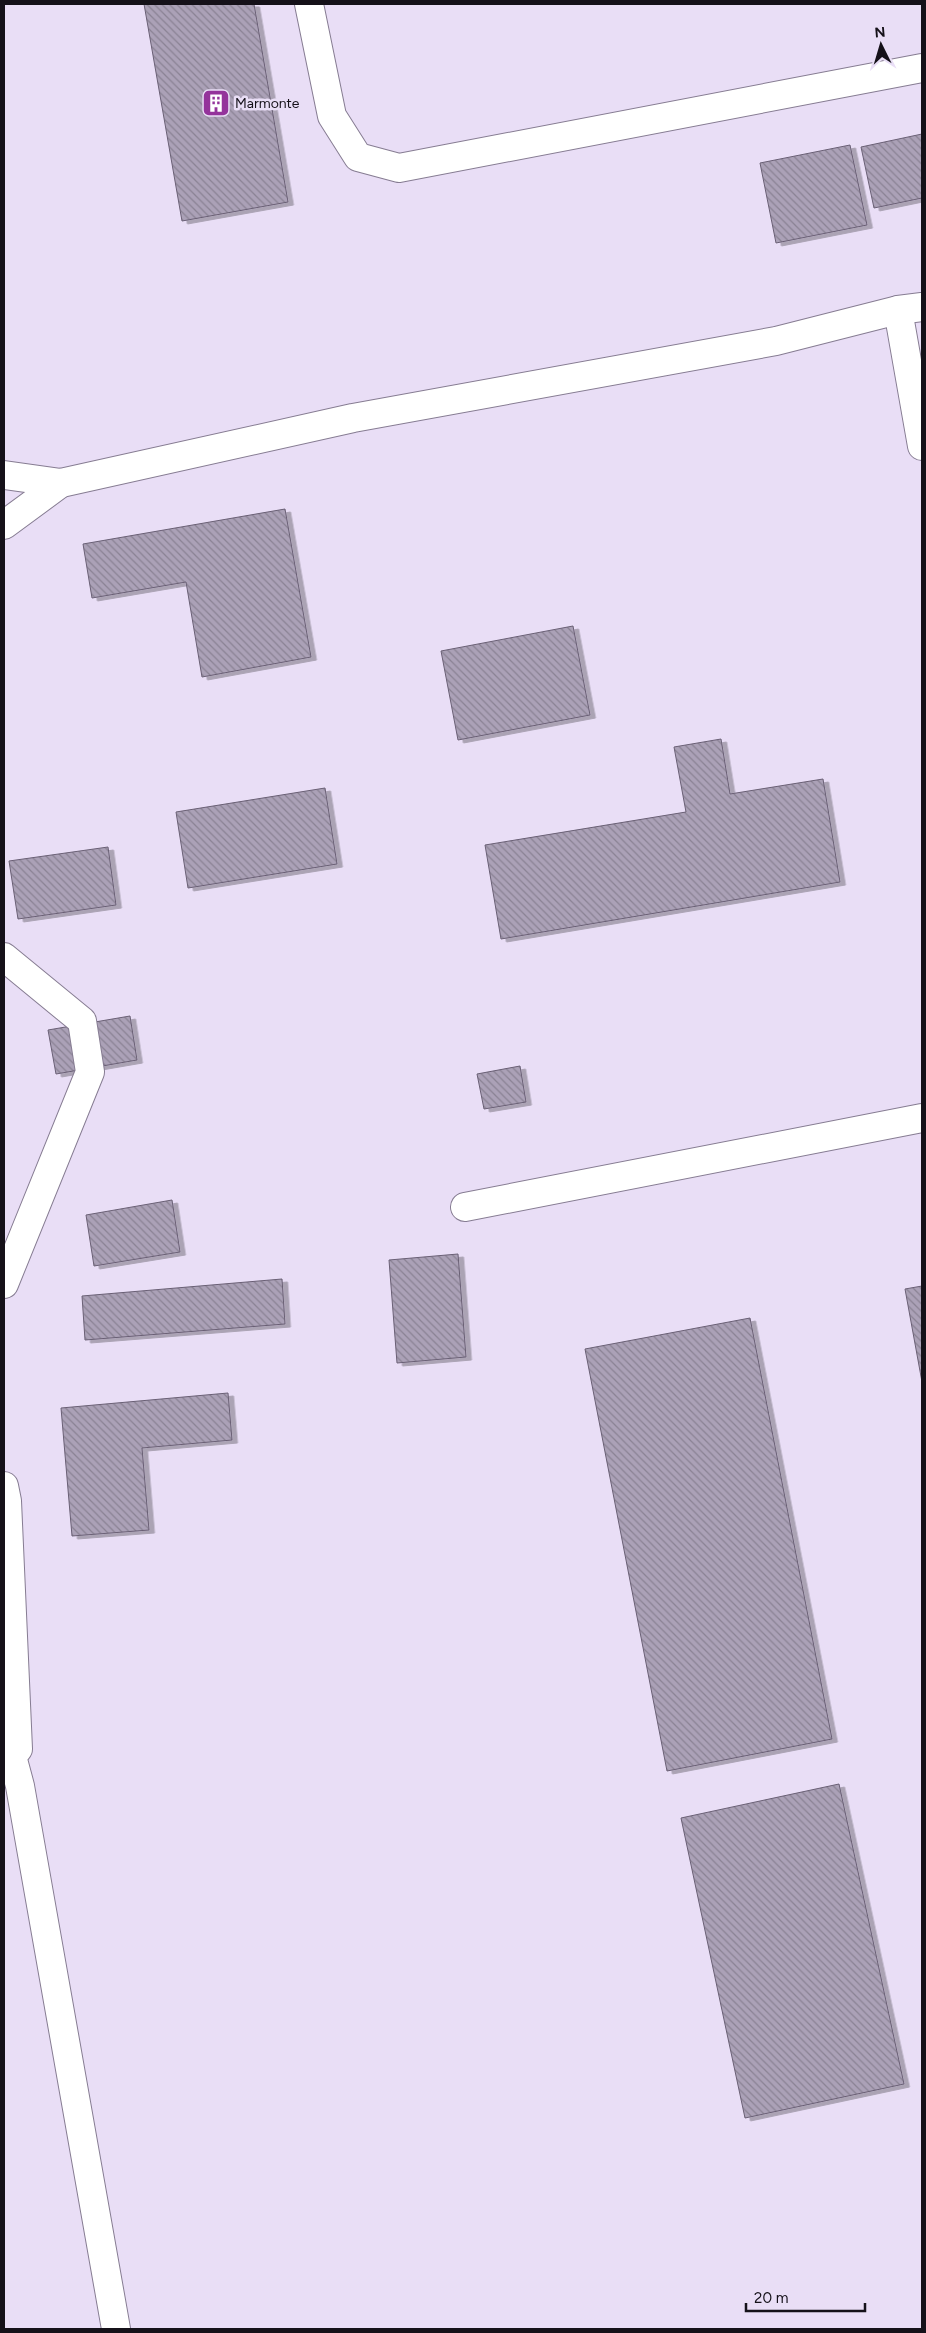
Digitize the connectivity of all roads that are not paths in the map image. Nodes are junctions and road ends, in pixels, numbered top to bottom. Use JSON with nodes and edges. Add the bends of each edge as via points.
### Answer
{"nodes":[{"id":1,"x":309,"y":4,"type":"edge"},
{"id":2,"x":922,"y":68,"type":"edge"},
{"id":3,"x":910,"y":309,"type":"edge"},
{"id":4,"x":922,"y":446,"type":"edge"},
{"id":5,"x":4,"y":475,"type":"edge"},
{"id":6,"x":61,"y":484,"type":"junction"},
{"id":7,"x":4,"y":525,"type":"edge"},
{"id":8,"x":4,"y":957,"type":"edge"},
{"id":9,"x":922,"y":1118,"type":"edge"},
{"id":10,"x":465,"y":1207,"type":"dead end"},
{"id":11,"x":4,"y":1284,"type":"edge"},
{"id":12,"x":4,"y":1486,"type":"edge"},
{"id":13,"x":4,"y":1726,"type":"edge"},
{"id":14,"x":20,"y":1786,"type":"junction"},
{"id":15,"x":116,"y":2329,"type":"edge"}],
"edges":[{"from":1,"to":2,"type":"main road","via":[[332,116],[358,158],[399,168]]},
{"from":3,"to":4,"type":"main road"},
{"from":3,"to":6,"type":"main road","via":[[776,341],[353,418]]},
{"from":5,"to":6,"type":"main road"},
{"from":6,"to":7,"type":"main road"},
{"from":8,"to":11,"type":"main road","via":[[82,1021],[90,1072]]},
{"from":9,"to":10,"type":"main road"},
{"from":12,"to":14,"type":"main road"},
{"from":13,"to":14,"type":"main road"},
{"from":14,"to":15,"type":"main road"}]}
